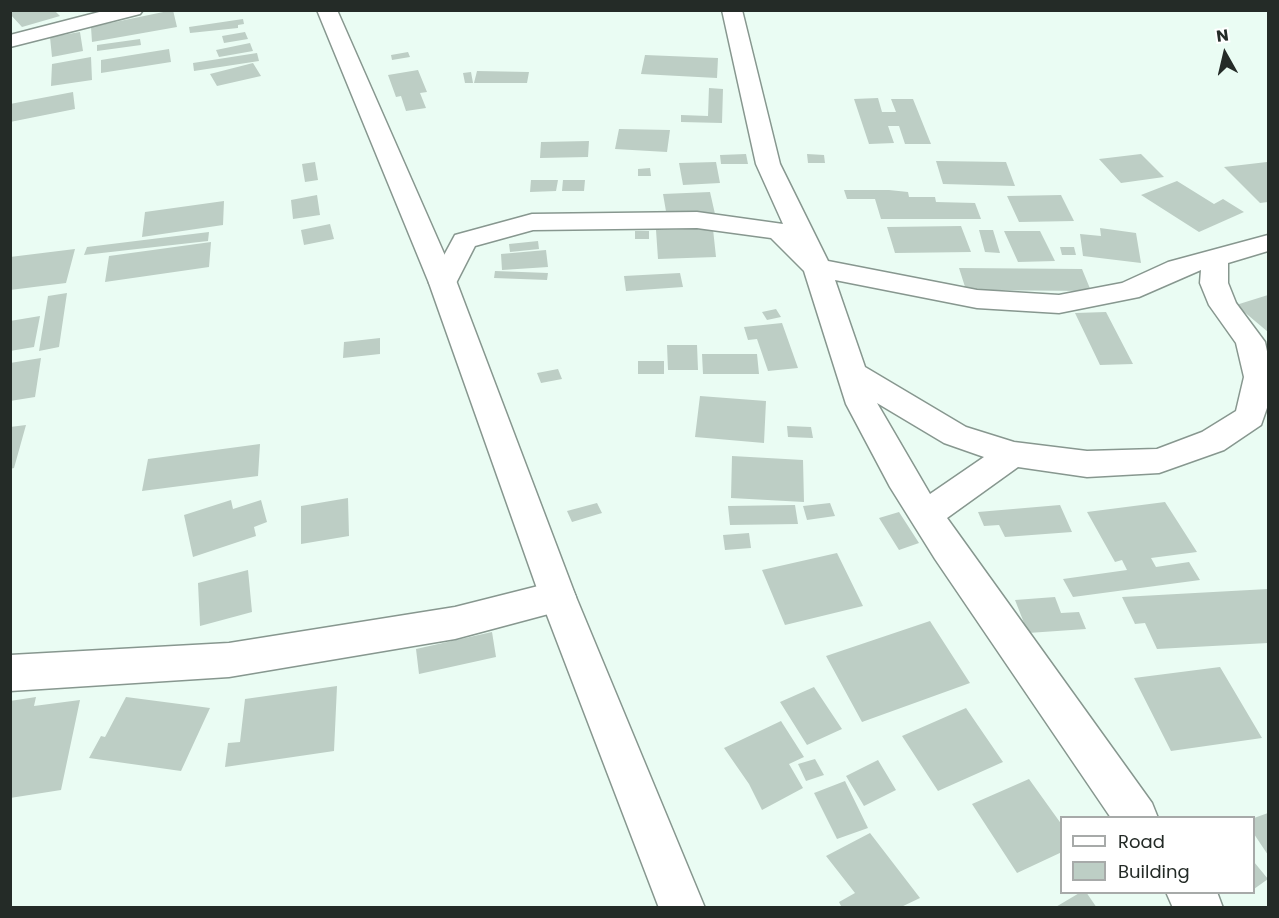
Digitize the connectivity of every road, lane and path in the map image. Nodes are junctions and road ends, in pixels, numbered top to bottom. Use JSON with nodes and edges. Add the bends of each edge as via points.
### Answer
{"nodes":[{"id":1,"x":133,"y":10,"type":"edge"},
{"id":2,"x":327,"y":10,"type":"edge"},
{"id":3,"x":732,"y":10,"type":"edge"},
{"id":4,"x":10,"y":40,"type":"edge"},
{"id":5,"x":1269,"y":243,"type":"edge"},
{"id":6,"x":1215,"y":258,"type":"junction"},
{"id":7,"x":817,"y":268,"type":"junction"},
{"id":8,"x":443,"y":283,"type":"junction"},
{"id":9,"x":853,"y":374,"type":"junction"},
{"id":10,"x":1013,"y":454,"type":"junction"},
{"id":11,"x":927,"y":514,"type":"junction"},
{"id":12,"x":558,"y":597,"type":"junction"},
{"id":13,"x":10,"y":674,"type":"edge"},
{"id":14,"x":1136,"y":816,"type":"edge"},
{"id":15,"x":1190,"y":894,"type":"edge"},
{"id":16,"x":682,"y":908,"type":"edge"},
{"id":17,"x":1200,"y":908,"type":"edge"}],
"edges":[{"from":1,"to":4,"type":"street"},
{"from":2,"to":8,"type":"street"},
{"from":3,"to":7,"type":"street","via":[[768,164]]},
{"from":5,"to":6,"type":"street"},
{"from":6,"to":7,"type":"street","via":[[1178,268],[1129,291],[1059,304],[977,299]]},
{"from":6,"to":10,"type":"street","via":[[1214,283],[1223,305],[1251,342],[1259,377],[1250,417],[1213,441],[1159,461],[1087,464]]},
{"from":7,"to":8,"type":"street","via":[[779,231],[697,220],[532,222],[464,241]]},
{"from":7,"to":9,"type":"street"},
{"from":8,"to":12,"type":"street"},
{"from":9,"to":10,"type":"street","via":[[955,435]]},
{"from":9,"to":11,"type":"street","via":[[862,404],[902,478]]},
{"from":10,"to":11,"type":"street"},
{"from":11,"to":14,"type":"street"},
{"from":12,"to":13,"type":"street","via":[[455,623],[228,660]]},
{"from":12,"to":16,"type":"street"},
{"from":15,"to":17,"type":"street"}]}
